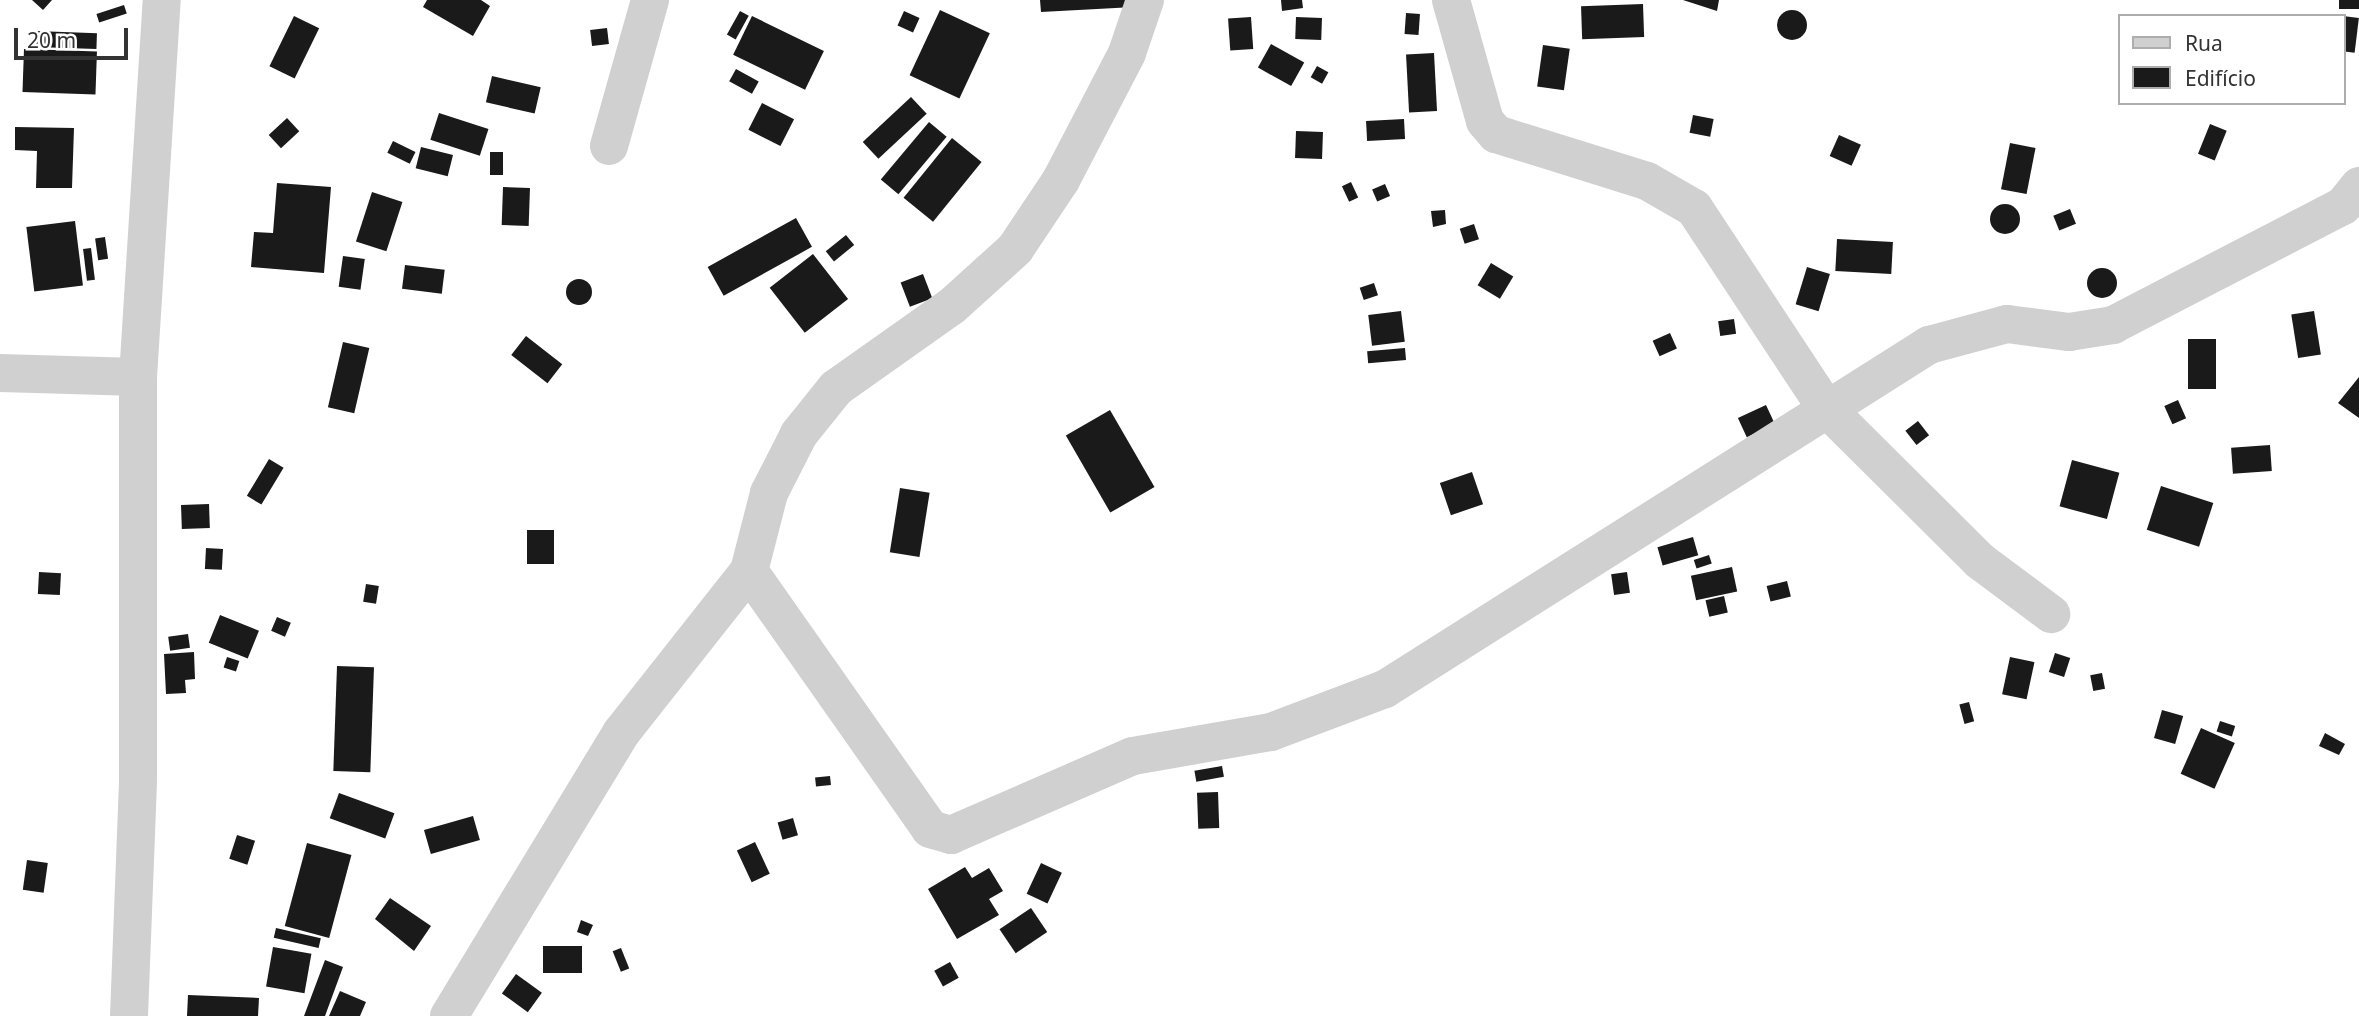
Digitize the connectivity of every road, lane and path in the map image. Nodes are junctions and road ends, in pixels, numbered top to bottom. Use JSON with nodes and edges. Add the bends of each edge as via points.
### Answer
{"nodes":[{"id":1,"x":162,"y":0,"type":"edge"},
{"id":2,"x":650,"y":0,"type":"edge"},
{"id":3,"x":1145,"y":0,"type":"edge"},
{"id":4,"x":1451,"y":0,"type":"edge"},
{"id":5,"x":610,"y":146,"type":"dead end"},
{"id":6,"x":2359,"y":186,"type":"edge"},
{"id":7,"x":0,"y":373,"type":"edge"},
{"id":8,"x":138,"y":377,"type":"junction"},
{"id":9,"x":1826,"y":408,"type":"junction"},
{"id":10,"x":749,"y":571,"type":"junction"},
{"id":11,"x":2051,"y":614,"type":"dead end"},
{"id":12,"x":128,"y":1016,"type":"edge"},
{"id":13,"x":449,"y":1016,"type":"edge"}],
"edges":[{"from":1,"to":8,"type":"street"},
{"from":2,"to":5,"type":"street"},
{"from":3,"to":10,"type":"street","via":[[1127,53],[1067,168],[1015,249],[952,306],[836,388],[799,434],[769,493]]},
{"from":4,"to":9,"type":"street","via":[[1485,121],[1496,134],[1647,181],[1694,208]]},
{"from":6,"to":9,"type":"street","via":[[2343,206],[2113,325],[2069,332],[2007,324],[1974,330],[1930,345]]},
{"from":7,"to":8,"type":"street"},
{"from":8,"to":12,"type":"street","via":[[138,778]]},
{"from":9,"to":10,"type":"street","via":[[1385,689],[1271,732],[1133,756],[951,835],[930,829]]},
{"from":9,"to":11,"type":"street","via":[[1980,561]]},
{"from":10,"to":13,"type":"street","via":[[621,733]]}]}
